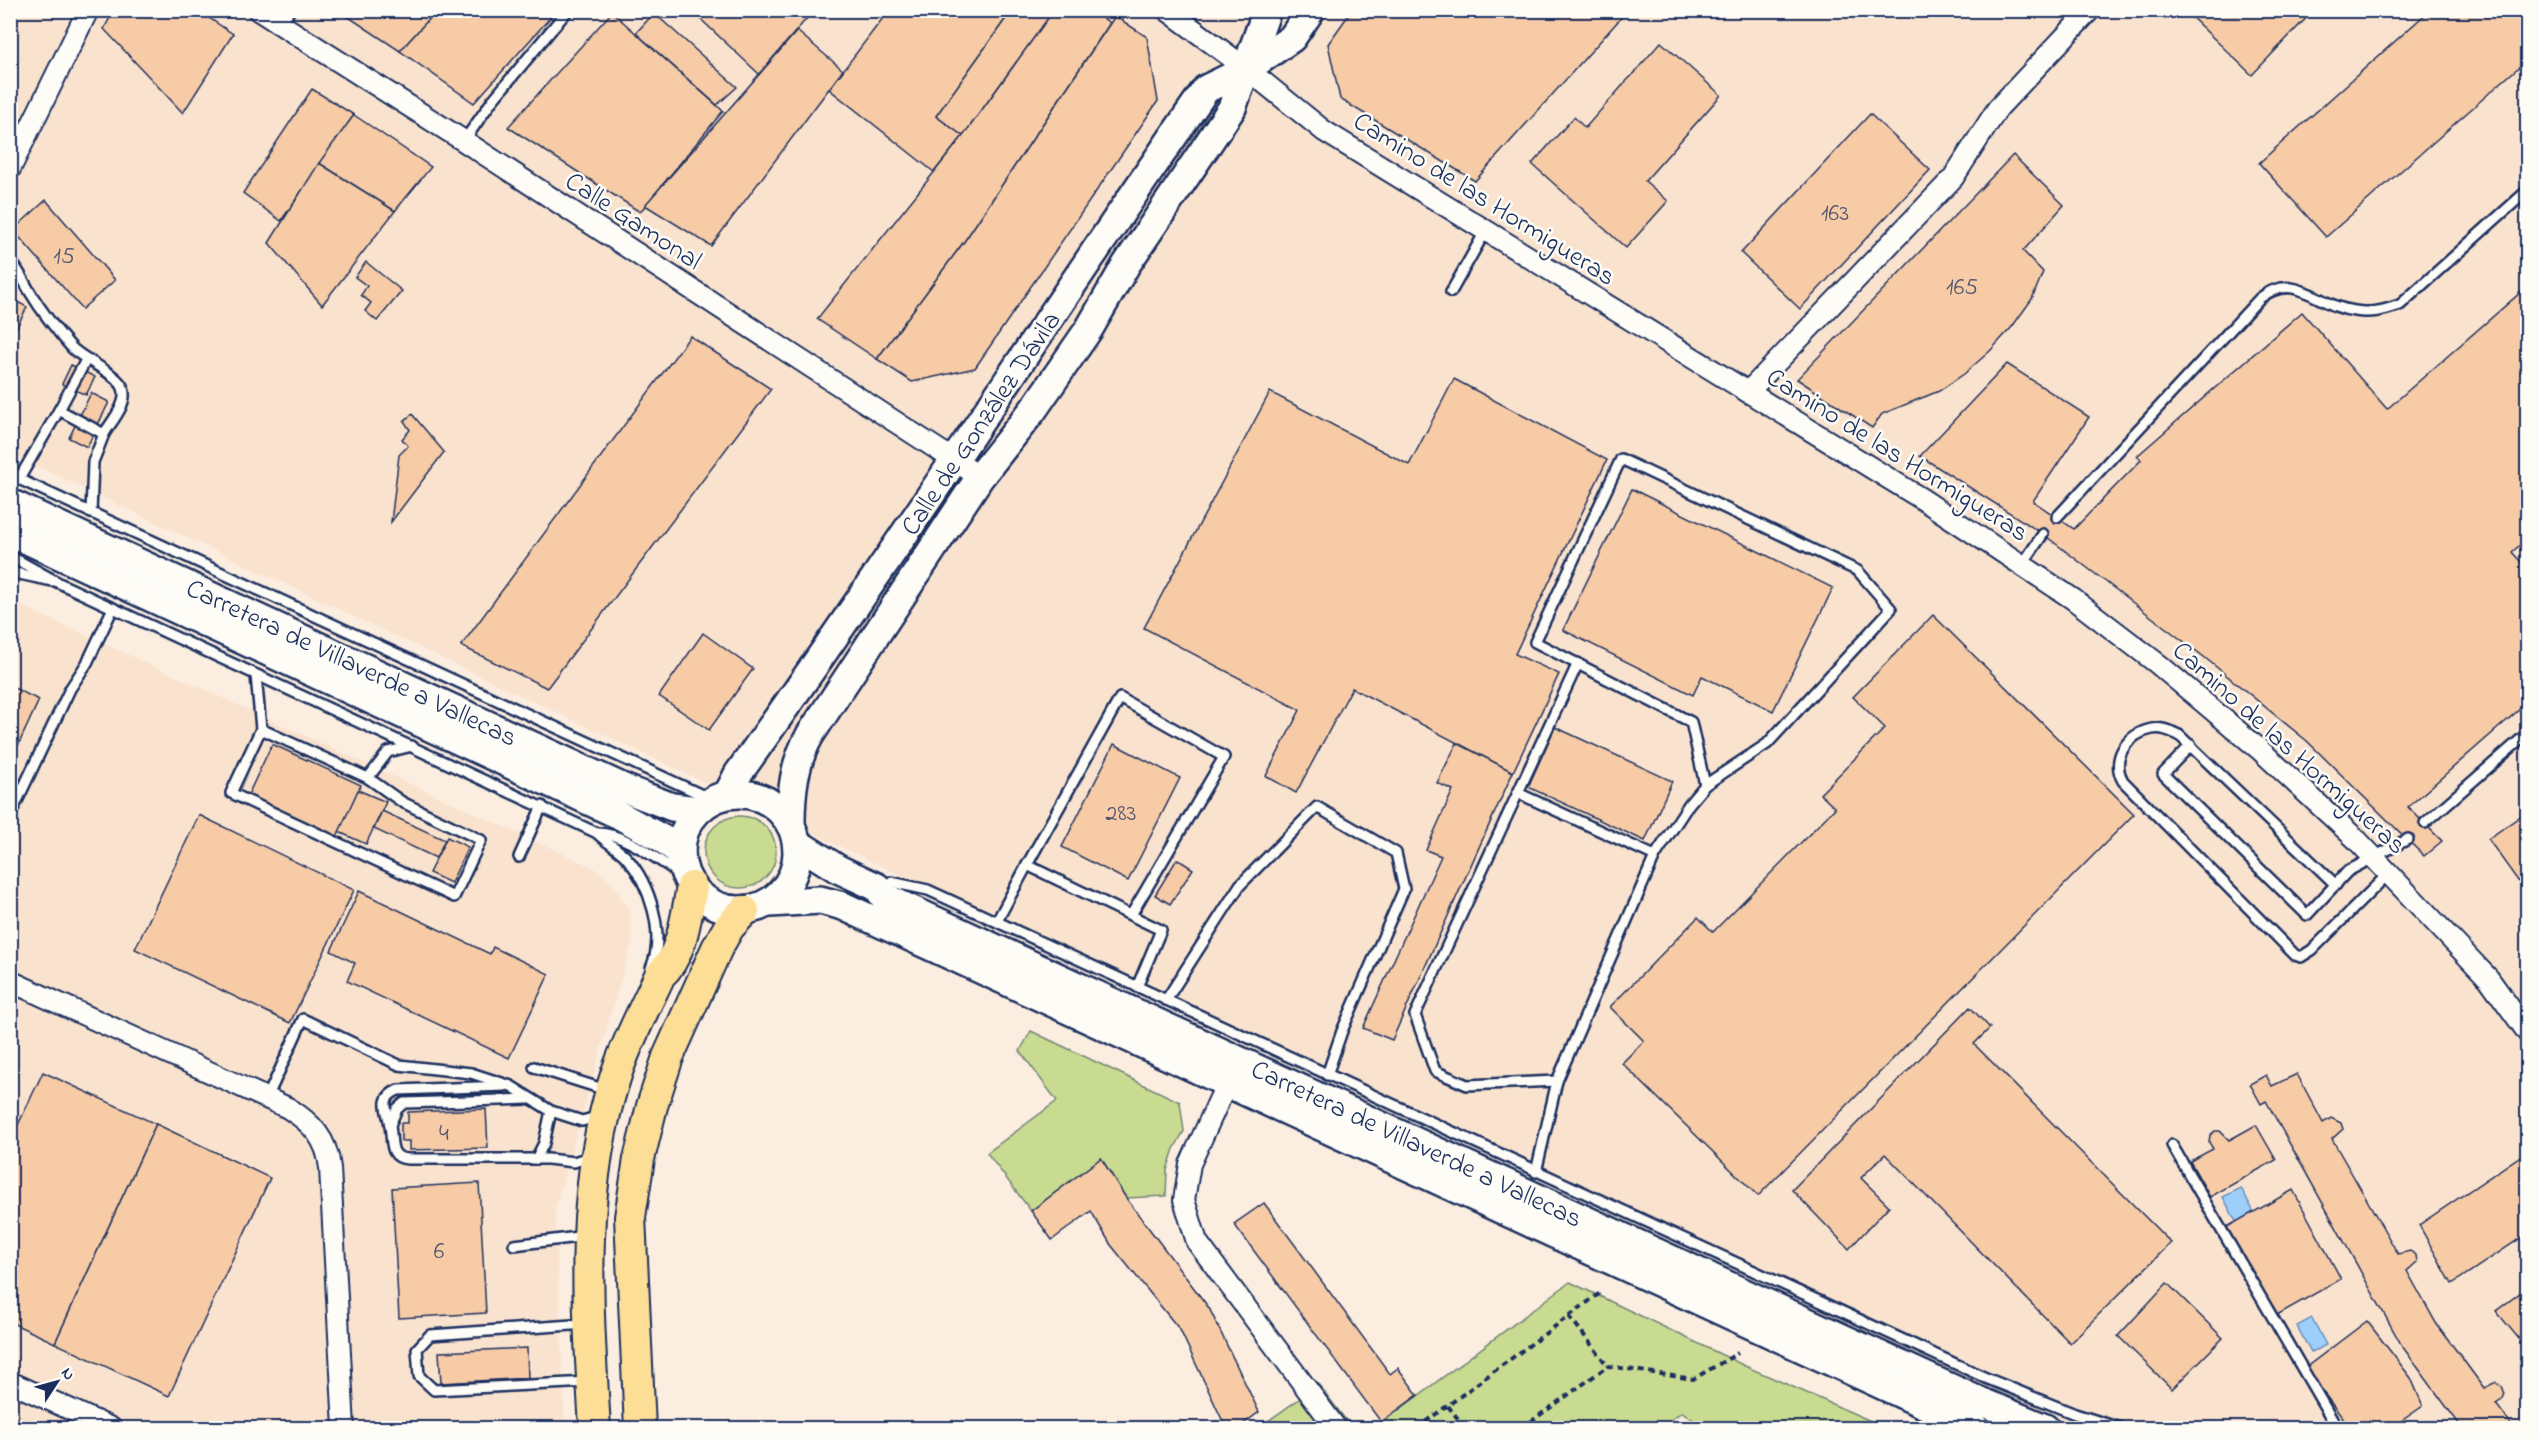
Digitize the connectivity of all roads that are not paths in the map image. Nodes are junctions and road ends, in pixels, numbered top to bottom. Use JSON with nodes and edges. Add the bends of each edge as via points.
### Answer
{"nodes":[{"id":1,"x":88,"y":10,"type":"edge"},
{"id":2,"x":258,"y":10,"type":"edge"},
{"id":3,"x":568,"y":10,"type":"edge"},
{"id":4,"x":1167,"y":10,"type":"edge"},
{"id":5,"x":1267,"y":10,"type":"edge"},
{"id":6,"x":1311,"y":10,"type":"edge"},
{"id":7,"x":2090,"y":10,"type":"edge"},
{"id":8,"x":285,"y":18,"type":"edge"},
{"id":9,"x":1247,"y":69,"type":"junction"},
{"id":10,"x":464,"y":141,"type":"junction"},
{"id":11,"x":10,"y":170,"type":"edge"},
{"id":12,"x":2528,"y":190,"type":"edge"},
{"id":13,"x":1486,"y":230,"type":"junction"},
{"id":14,"x":10,"y":260,"type":"edge"},
{"id":15,"x":1451,"y":292,"type":"dead end"},
{"id":16,"x":86,"y":360,"type":"junction"},
{"id":17,"x":1748,"y":392,"type":"junction"},
{"id":18,"x":59,"y":410,"type":"junction"},
{"id":19,"x":104,"y":434,"type":"junction"},
{"id":20,"x":954,"y":460,"type":"junction"},
{"id":21,"x":980,"y":477,"type":"junction"},
{"id":22,"x":13,"y":486,"type":"edge"},
{"id":23,"x":91,"y":513,"type":"junction"},
{"id":24,"x":2057,"y":517,"type":"dead end"},
{"id":25,"x":10,"y":532,"type":"edge"},
{"id":26,"x":2043,"y":534,"type":"dead end"},
{"id":27,"x":10,"y":556,"type":"edge"},
{"id":28,"x":2022,"y":565,"type":"junction"},
{"id":29,"x":10,"y":572,"type":"edge"},
{"id":30,"x":59,"y":583,"type":"junction"},
{"id":31,"x":113,"y":608,"type":"junction"},
{"id":32,"x":1578,"y":663,"type":"junction"},
{"id":33,"x":256,"y":675,"type":"junction"},
{"id":34,"x":261,"y":729,"type":"junction"},
{"id":35,"x":2528,"y":733,"type":"edge"},
{"id":36,"x":2191,"y":745,"type":"junction"},
{"id":37,"x":412,"y":746,"type":"junction"},
{"id":38,"x":368,"y":778,"type":"junction"},
{"id":39,"x":1705,"y":785,"type":"junction"},
{"id":40,"x":1518,"y":793,"type":"junction"},
{"id":41,"x":713,"y":801,"type":"junction"},
{"id":42,"x":542,"y":807,"type":"junction"},
{"id":43,"x":10,"y":816,"type":"edge"},
{"id":44,"x":2425,"y":824,"type":"dead end"},
{"id":45,"x":597,"y":833,"type":"junction"},
{"id":46,"x":794,"y":833,"type":"junction"},
{"id":47,"x":2408,"y":839,"type":"dead end"},
{"id":48,"x":681,"y":853,"type":"junction"},
{"id":49,"x":519,"y":856,"type":"dead end"},
{"id":50,"x":1654,"y":856,"type":"junction"},
{"id":51,"x":2373,"y":857,"type":"junction"},
{"id":52,"x":1027,"y":865,"type":"junction"},
{"id":53,"x":2389,"y":873,"type":"junction"},
{"id":54,"x":690,"y":883,"type":"junction"},
{"id":55,"x":2336,"y":885,"type":"junction"},
{"id":56,"x":877,"y":887,"type":"junction"},
{"id":57,"x":757,"y":907,"type":"junction"},
{"id":58,"x":1131,"y":915,"type":"junction"},
{"id":59,"x":997,"y":921,"type":"junction"},
{"id":60,"x":650,"y":970,"type":"dead end"},
{"id":61,"x":10,"y":981,"type":"edge"},
{"id":62,"x":1137,"y":987,"type":"junction"},
{"id":63,"x":1166,"y":1000,"type":"junction"},
{"id":64,"x":2528,"y":1033,"type":"edge"},
{"id":65,"x":534,"y":1067,"type":"dead end"},
{"id":66,"x":1327,"y":1075,"type":"junction"},
{"id":67,"x":1557,"y":1081,"type":"junction"},
{"id":68,"x":1226,"y":1085,"type":"junction"},
{"id":69,"x":511,"y":1086,"type":"junction"},
{"id":70,"x":267,"y":1098,"type":"junction"},
{"id":71,"x":529,"y":1099,"type":"junction"},
{"id":72,"x":609,"y":1101,"type":"junction"},
{"id":73,"x":551,"y":1111,"type":"junction"},
{"id":74,"x":390,"y":1125,"type":"junction"},
{"id":75,"x":2172,"y":1145,"type":"dead end"},
{"id":76,"x":598,"y":1150,"type":"junction"},
{"id":77,"x":536,"y":1159,"type":"junction"},
{"id":78,"x":1536,"y":1172,"type":"junction"},
{"id":79,"x":589,"y":1235,"type":"junction"},
{"id":80,"x":514,"y":1245,"type":"dead end"},
{"id":81,"x":589,"y":1324,"type":"junction"},
{"id":82,"x":10,"y":1382,"type":"edge"},
{"id":83,"x":592,"y":1382,"type":"junction"},
{"id":84,"x":111,"y":1428,"type":"edge"},
{"id":85,"x":344,"y":1428,"type":"edge"},
{"id":86,"x":595,"y":1428,"type":"edge"},
{"id":87,"x":640,"y":1428,"type":"edge"},
{"id":88,"x":1336,"y":1428,"type":"edge"},
{"id":89,"x":1975,"y":1428,"type":"edge"},
{"id":90,"x":2045,"y":1428,"type":"edge"},
{"id":91,"x":2120,"y":1428,"type":"edge"},
{"id":92,"x":2337,"y":1428,"type":"edge"}],
"edges":[{"from":1,"to":11,"type":"street"},
{"from":2,"to":8,"type":"street","name":"Calle Gamonal"},
{"from":3,"to":10,"type":"lane"},
{"from":4,"to":9,"type":"street","name":"Camino de las Hormigueras"},
{"from":5,"to":9,"type":"main road","name":"Calle de González Dávila"},
{"from":6,"to":9,"type":"main road","name":"Calle de González Dávila","via":[[1292,38]]},
{"from":7,"to":17,"type":"street","via":[[1998,108],[1953,178]]},
{"from":8,"to":10,"type":"street","name":"Calle Gamonal"},
{"from":9,"to":13,"type":"street","name":"Camino de las Hormigueras","via":[[1324,131]]},
{"from":9,"to":20,"type":"main road","name":"Calle de González Dávila","via":[[1206,89]]},
{"from":9,"to":21,"type":"main road","name":"Calle de González Dávila","via":[[1232,108],[1126,265],[1089,329]]},
{"from":10,"to":20,"type":"street","name":"Calle Gamonal"},
{"from":12,"to":24,"type":"lane","via":[[2400,304],[2380,312],[2353,311],[2296,288],[2282,286],[2271,290]]},
{"from":13,"to":15,"type":"lane"},
{"from":13,"to":17,"type":"street","name":"Camino de las Hormigueras"},
{"from":14,"to":16,"type":"lane","via":[[51,322]]},
{"from":16,"to":18,"type":"lane"},
{"from":16,"to":19,"type":"lane","via":[[117,379],[123,388],[121,406]]},
{"from":17,"to":28,"type":"street","name":"Camino de las Hormigueras"},
{"from":18,"to":19,"type":"lane"},
{"from":18,"to":22,"type":"lane"},
{"from":19,"to":23,"type":"lane","via":[[93,462]]},
{"from":20,"to":21,"type":"street","name":"Calle Gamonal"},
{"from":20,"to":41,"type":"main road","name":"Calle de González Dávila","via":[[738,774]]},
{"from":21,"to":46,"type":"main road","name":"Calle de González Dávila","via":[[805,744],[794,777]]},
{"from":22,"to":23,"type":"lane"},
{"from":22,"to":41,"type":"main road","name":"Carretera de Villaverde a Vallecas","via":[[628,790],[672,807]]},
{"from":23,"to":41,"type":"lane"},
{"from":25,"to":48,"type":"main road","name":"Carretera de Villaverde a Vallecas","via":[[617,814]]},
{"from":26,"to":28,"type":"lane"},
{"from":27,"to":30,"type":"lane"},
{"from":28,"to":51,"type":"street","name":"Camino de las Hormigueras","via":[[2158,664],[2259,749]]},
{"from":29,"to":30,"type":"lane"},
{"from":30,"to":31,"type":"lane"},
{"from":31,"to":33,"type":"lane"},
{"from":31,"to":43,"type":"lane","via":[[87,663],[70,688]]},
{"from":32,"to":39,"type":"lane","via":[[1690,722]]},
{"from":32,"to":39,"type":"lane","via":[[1535,642],[1621,459],[1858,570],[1891,609],[1767,744]]},
{"from":32,"to":40,"type":"lane"},
{"from":33,"to":34,"type":"lane"},
{"from":33,"to":37,"type":"lane"},
{"from":34,"to":38,"type":"lane"},
{"from":34,"to":38,"type":"lane","via":[[231,793],[454,897],[481,840],[402,802]]},
{"from":35,"to":44,"type":"lane"},
{"from":36,"to":53,"type":"lane","via":[[2165,729],[2143,732],[2121,751],[2117,771],[2122,781],[2295,955],[2301,957],[2312,950]]},
{"from":36,"to":55,"type":"lane"},
{"from":36,"to":55,"type":"lane","via":[[2163,774],[2307,915]]},
{"from":37,"to":38,"type":"lane","via":[[388,752]]},
{"from":37,"to":42,"type":"lane"},
{"from":39,"to":50,"type":"lane"},
{"from":40,"to":50,"type":"lane"},
{"from":40,"to":67,"type":"lane","via":[[1414,1015],[1435,1071],[1467,1085]]},
{"from":41,"to":46,"type":"main road","via":[[746,794],[764,799],[779,809]]},
{"from":41,"to":48,"type":"main road","via":[[685,830]]},
{"from":42,"to":45,"type":"lane"},
{"from":42,"to":49,"type":"lane"},
{"from":45,"to":54,"type":"lane","via":[[608,833],[634,846]]},
{"from":45,"to":60,"type":"lane","via":[[625,856],[645,888],[657,942]]},
{"from":46,"to":56,"type":"main road","name":"Carretera de Villaverde a Vallecas","via":[[838,869]]},
{"from":46,"to":57,"type":"main road","via":[[798,860],[793,877],[783,892]]},
{"from":47,"to":51,"type":"lane"},
{"from":48,"to":54,"type":"main road"},
{"from":50,"to":67,"type":"lane"},
{"from":51,"to":53,"type":"street","name":"Camino de las Hormigueras"},
{"from":51,"to":55,"type":"lane","via":[[2348,871]]},
{"from":52,"to":58,"type":"lane"},
{"from":52,"to":58,"type":"lane","via":[[1120,698],[1224,757]]},
{"from":52,"to":59,"type":"lane"},
{"from":53,"to":64,"type":"street","name":"Camino de las Hormigueras","via":[[2489,979]]},
{"from":54,"to":57,"type":"main road","via":[[706,901],[724,909]]},
{"from":54,"to":72,"type":"main road","via":[[681,939],[660,975],[616,1075]]},
{"from":56,"to":59,"type":"lane","via":[[891,882],[917,887]]},
{"from":56,"to":90,"type":"main road","name":"Carretera de Villaverde a Vallecas","via":[[884,897]]},
{"from":57,"to":68,"type":"main road","name":"Carretera de Villaverde a Vallecas","via":[[820,900],[843,906]]},
{"from":57,"to":87,"type":"main road","via":[[729,927],[717,948],[668,1057],[639,1159],[630,1217]]},
{"from":58,"to":62,"type":"lane","via":[[1161,930]]},
{"from":59,"to":62,"type":"lane"},
{"from":61,"to":70,"type":"street"},
{"from":62,"to":63,"type":"lane"},
{"from":63,"to":66,"type":"lane"},
{"from":63,"to":66,"type":"lane","via":[[1240,885],[1317,807],[1396,853],[1404,890],[1342,1031]]},
{"from":65,"to":72,"type":"lane"},
{"from":66,"to":78,"type":"lane"},
{"from":67,"to":78,"type":"lane"},
{"from":68,"to":88,"type":"street","via":[[1190,1164],[1184,1200],[1197,1242]]},
{"from":68,"to":89,"type":"main road","name":"Carretera de Villaverde a Vallecas"},
{"from":69,"to":70,"type":"lane","via":[[471,1073],[399,1065],[303,1019]]},
{"from":69,"to":71,"type":"lane"},
{"from":69,"to":74,"type":"lane","via":[[399,1090],[385,1103]]},
{"from":70,"to":85,"type":"street","via":[[315,1128],[328,1153]]},
{"from":71,"to":73,"type":"lane"},
{"from":71,"to":74,"type":"lane","via":[[404,1103]]},
{"from":72,"to":73,"type":"lane","via":[[591,1120]]},
{"from":72,"to":76,"type":"main road"},
{"from":73,"to":77,"type":"lane"},
{"from":74,"to":77,"type":"lane","via":[[392,1148],[403,1159]]},
{"from":75,"to":92,"type":"lane"},
{"from":76,"to":77,"type":"lane","via":[[582,1161]]},
{"from":76,"to":79,"type":"main road"},
{"from":78,"to":91,"type":"lane","via":[[1986,1378]]},
{"from":79,"to":80,"type":"lane"},
{"from":79,"to":81,"type":"main road"},
{"from":81,"to":83,"type":"main road"},
{"from":81,"to":83,"type":"lane","via":[[430,1335],[417,1349],[418,1376],[434,1390]]},
{"from":82,"to":84,"type":"street"},
{"from":83,"to":86,"type":"main road"}]}
